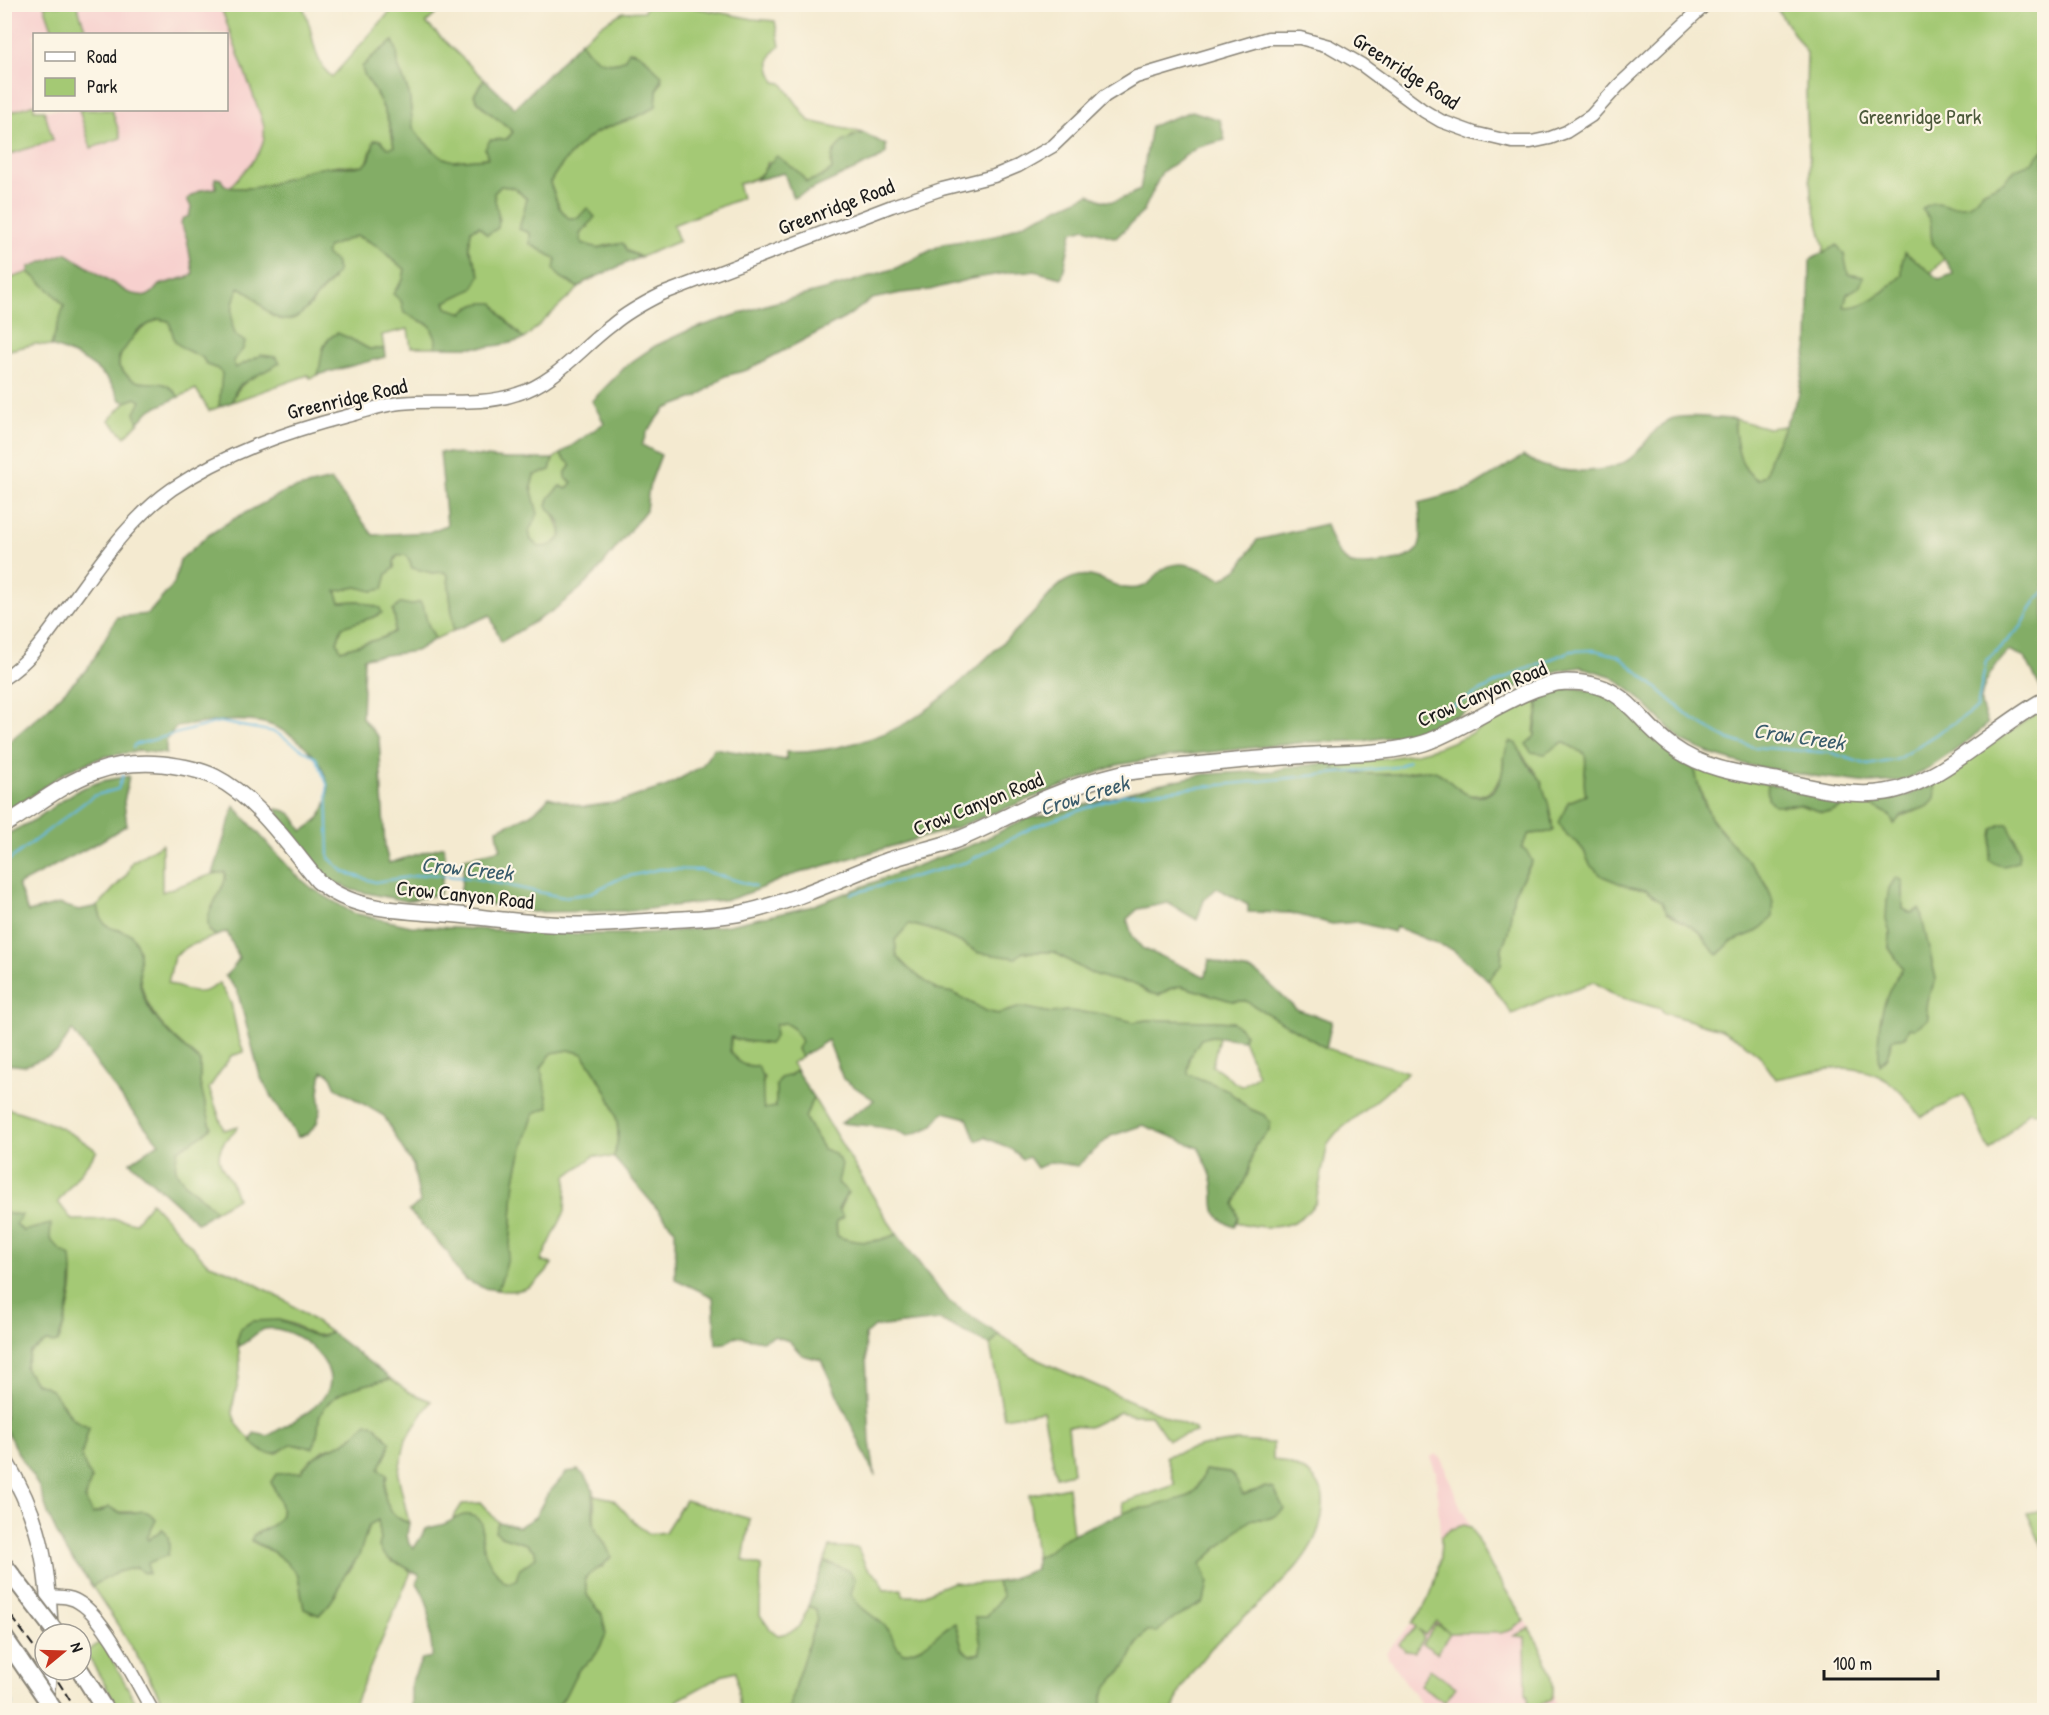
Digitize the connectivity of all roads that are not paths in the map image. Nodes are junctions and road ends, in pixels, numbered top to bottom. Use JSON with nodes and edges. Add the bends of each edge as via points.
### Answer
{"nodes":[{"id":1,"x":1706,"y":4,"type":"edge"},
{"id":2,"x":4,"y":678,"type":"edge"},
{"id":3,"x":2044,"y":700,"type":"edge"},
{"id":4,"x":4,"y":825,"type":"edge"},
{"id":5,"x":4,"y":1459,"type":"edge"},
{"id":6,"x":4,"y":1565,"type":"edge"},
{"id":7,"x":49,"y":1596,"type":"junction"},
{"id":8,"x":48,"y":1622,"type":"edge"},
{"id":9,"x":50,"y":1622,"type":"edge"},
{"id":10,"x":4,"y":1637,"type":"edge"},
{"id":11,"x":48,"y":1682,"type":"edge"},
{"id":12,"x":88,"y":1682,"type":"edge"},
{"id":13,"x":45,"y":1710,"type":"edge"},
{"id":14,"x":54,"y":1710,"type":"edge"},
{"id":15,"x":105,"y":1710,"type":"edge"},
{"id":16,"x":152,"y":1710,"type":"edge"}],
"edges":[{"from":1,"to":2,"type":"street","name":"Greenridge Road","via":[[1591,116],[1566,132],[1531,142],[1492,139],[1441,121],[1340,51],[1307,39],[1268,38],[1147,72],[1105,96],[1053,146],[1018,166],[892,206],[639,305],[530,390],[486,401],[382,406],[278,435],[220,462],[173,489],[143,513],[38,648]]},
{"from":3,"to":4,"type":"main road","name":"Crow Canyon Road","via":[[1915,783],[1888,792],[1861,794],[1737,773],[1698,762],[1671,746],[1629,703],[1610,691],[1589,684],[1555,684],[1521,696],[1454,731],[1404,748],[1119,774],[1074,788],[950,842],[752,911],[593,925],[552,925],[350,901],[328,890],[248,800],[215,777],[172,765],[121,764],[95,772]]},
{"from":5,"to":7,"type":"main road","via":[[34,1517]]},
{"from":6,"to":8,"type":"highway","bridge":true},
{"from":7,"to":9,"type":"main road"},
{"from":7,"to":16,"type":"street","via":[[74,1599],[91,1612]]},
{"from":10,"to":14,"type":"highway","bridge":true},
{"from":11,"to":13,"type":"main road"},
{"from":12,"to":15,"type":"highway"}]}
